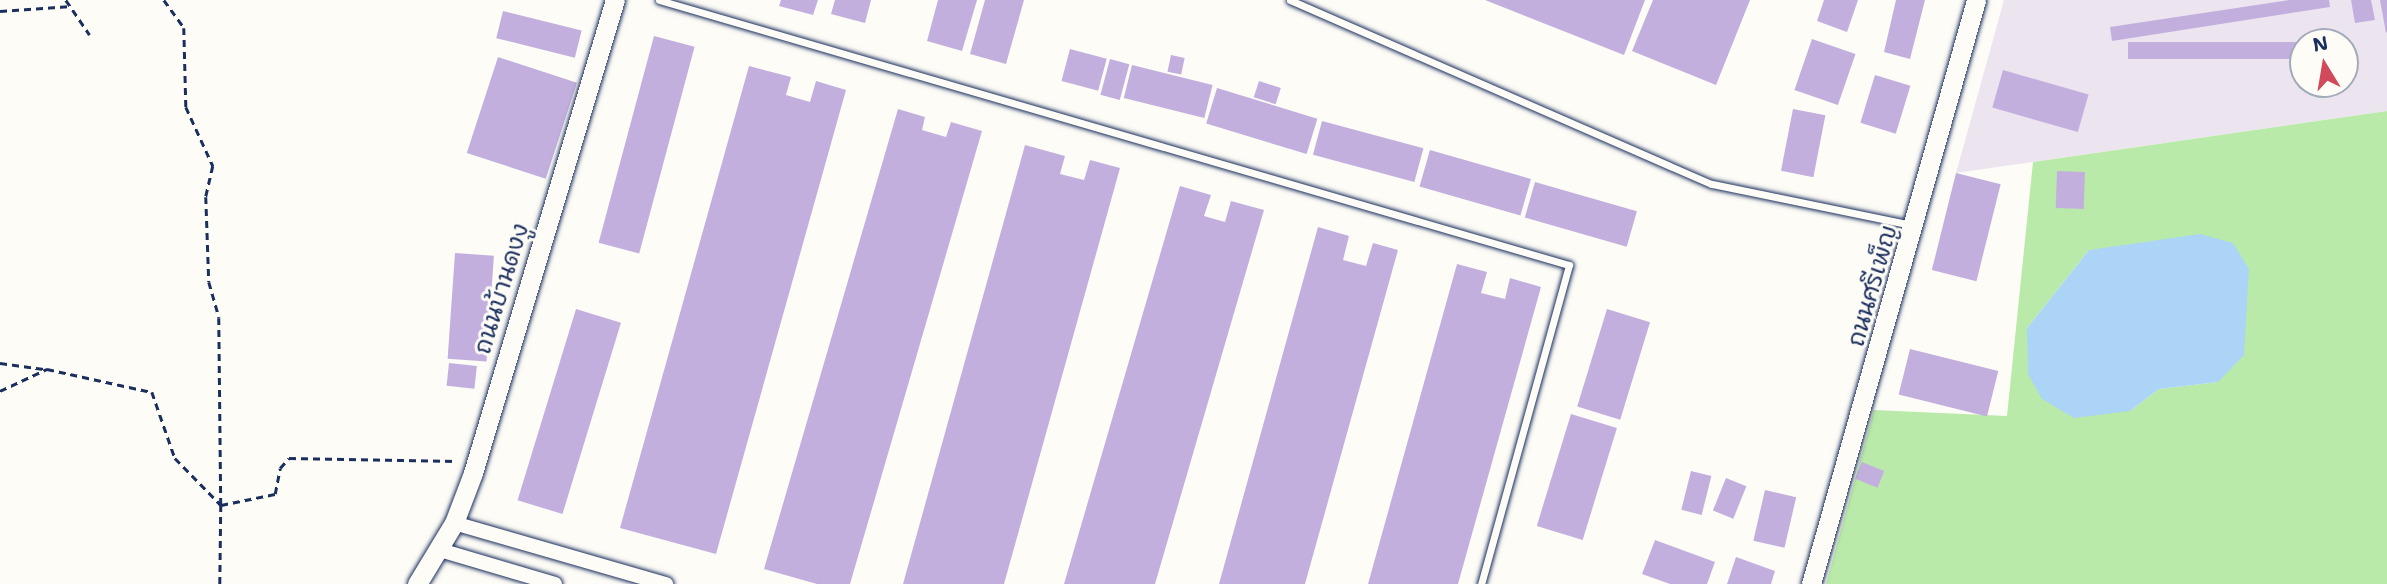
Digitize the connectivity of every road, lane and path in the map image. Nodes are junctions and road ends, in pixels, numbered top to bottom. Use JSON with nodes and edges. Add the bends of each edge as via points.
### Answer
{"nodes":[{"id":1,"x":66,"y":0,"type":"edge"},
{"id":2,"x":164,"y":0,"type":"edge"},
{"id":3,"x":615,"y":0,"type":"edge"},
{"id":4,"x":659,"y":0,"type":"edge"},
{"id":5,"x":1290,"y":0,"type":"edge"},
{"id":6,"x":1976,"y":0,"type":"edge"},
{"id":7,"x":72,"y":6,"type":"junction"},
{"id":8,"x":0,"y":11,"type":"edge"},
{"id":9,"x":90,"y":35,"type":"dead end"},
{"id":10,"x":1916,"y":226,"type":"junction"},
{"id":11,"x":0,"y":363,"type":"edge"},
{"id":12,"x":47,"y":369,"type":"junction"},
{"id":13,"x":0,"y":391,"type":"edge"},
{"id":14,"x":476,"y":462,"type":"junction"},
{"id":15,"x":221,"y":505,"type":"junction"},
{"id":16,"x":454,"y":523,"type":"junction"},
{"id":17,"x":440,"y":550,"type":"junction"},
{"id":18,"x":220,"y":584,"type":"edge"},
{"id":19,"x":417,"y":584,"type":"edge"},
{"id":20,"x":555,"y":584,"type":"edge"},
{"id":21,"x":666,"y":584,"type":"edge"},
{"id":22,"x":1481,"y":584,"type":"edge"},
{"id":23,"x":1811,"y":584,"type":"edge"}],
"edges":[{"from":1,"to":7,"type":"path"},
{"from":2,"to":15,"type":"path","via":[[184,28],[186,107],[213,166],[206,197],[209,282],[219,318]]},
{"from":3,"to":14,"type":"street","name":"ถนนบ้านดงงู"},
{"from":4,"to":22,"type":"lane","via":[[1569,265]]},
{"from":5,"to":10,"type":"lane","via":[[1712,184]]},
{"from":6,"to":10,"type":"street","name":"ถนนศรีเพ็ญ"},
{"from":7,"to":8,"type":"path"},
{"from":7,"to":9,"type":"path"},
{"from":10,"to":23,"type":"street","name":"ถนนศรีเพ็ญ"},
{"from":11,"to":12,"type":"path"},
{"from":12,"to":13,"type":"path"},
{"from":12,"to":15,"type":"path","via":[[152,392],[175,458]]},
{"from":14,"to":15,"type":"path","via":[[289,458],[279,468],[275,494]]},
{"from":14,"to":16,"type":"street","name":"ถนนบ้านดงงู"},
{"from":15,"to":18,"type":"path"},
{"from":16,"to":17,"type":"street","name":"ถนนบ้านดงงู"},
{"from":16,"to":21,"type":"street"},
{"from":17,"to":19,"type":"street","name":"ถนนบ้านดงงู"},
{"from":17,"to":20,"type":"street"}]}
